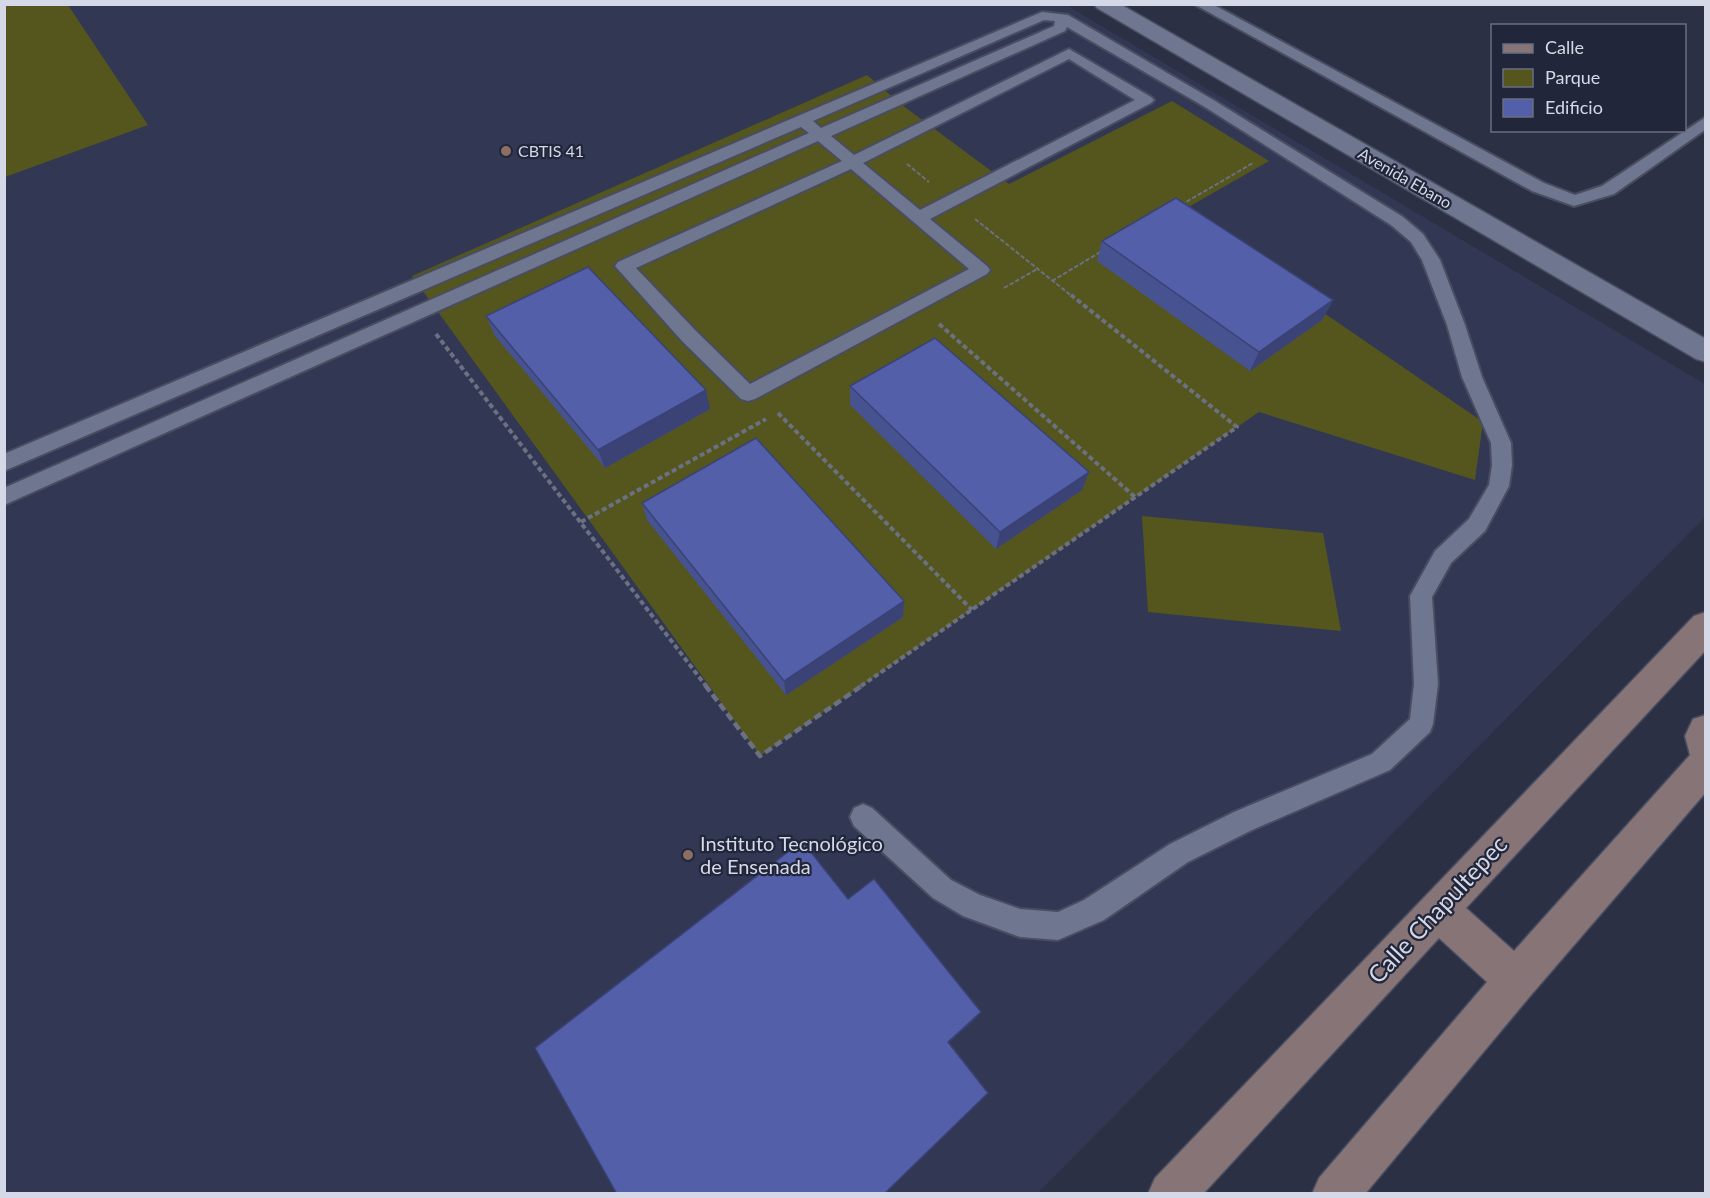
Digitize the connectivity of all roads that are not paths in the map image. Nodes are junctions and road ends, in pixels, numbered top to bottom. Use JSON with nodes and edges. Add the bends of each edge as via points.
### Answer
{"nodes":[{"id":1,"x":1104,"y":4,"type":"edge"},
{"id":2,"x":1201,"y":4,"type":"edge"},
{"id":3,"x":1063,"y":18,"type":"junction"},
{"id":4,"x":803,"y":121,"type":"junction"},
{"id":5,"x":1706,"y":122,"type":"edge"},
{"id":6,"x":820,"y":135,"type":"junction"},
{"id":7,"x":852,"y":162,"type":"junction"},
{"id":8,"x":918,"y":218,"type":"junction"},
{"id":9,"x":405,"y":292,"type":"junction"},
{"id":10,"x":369,"y":307,"type":"junction"},
{"id":11,"x":421,"y":313,"type":"junction"},
{"id":12,"x":384,"y":329,"type":"junction"},
{"id":13,"x":1706,"y":352,"type":"edge"},
{"id":14,"x":59,"y":439,"type":"junction"},
{"id":15,"x":4,"y":462,"type":"edge"},
{"id":16,"x":71,"y":467,"type":"junction"},
{"id":17,"x":4,"y":496,"type":"edge"},
{"id":18,"x":1706,"y":626,"type":"edge"},
{"id":19,"x":1706,"y":731,"type":"edge"},
{"id":20,"x":1706,"y":751,"type":"edge"},
{"id":21,"x":1706,"y":764,"type":"edge"},
{"id":22,"x":863,"y":817,"type":"dead end"},
{"id":23,"x":1438,"y":910,"type":"junction"},
{"id":24,"x":1516,"y":980,"type":"junction"},
{"id":25,"x":1171,"y":1194,"type":"edge"},
{"id":26,"x":1335,"y":1194,"type":"edge"}],
"edges":[{"from":1,"to":13,"type":"street","name":"Avenida Ebano"},
{"from":2,"to":5,"type":"lane","via":[[1538,187],[1574,201],[1608,190]]},
{"from":3,"to":4,"type":"lane","via":[[1042,16]]},
{"from":3,"to":6,"type":"lane","via":[[1060,28]]},
{"from":3,"to":22,"type":"lane","via":[[1210,104],[1397,221],[1417,238],[1434,269],[1472,377],[1501,442],[1499,486],[1476,525],[1443,557],[1421,596],[1426,684],[1421,724],[1381,762],[1179,853],[1094,910],[1058,926],[1020,923],[973,906],[942,889]]},
{"from":4,"to":6,"type":"lane"},
{"from":4,"to":9,"type":"lane"},
{"from":6,"to":7,"type":"lane"},
{"from":6,"to":11,"type":"lane"},
{"from":7,"to":8,"type":"lane"},
{"from":7,"to":8,"type":"lane","via":[[1070,53],[1146,100]]},
{"from":7,"to":8,"type":"lane","via":[[624,266],[748,394],[981,270]]},
{"from":9,"to":10,"type":"lane"},
{"from":9,"to":11,"type":"lane"},
{"from":10,"to":12,"type":"lane"},
{"from":10,"to":14,"type":"lane"},
{"from":11,"to":12,"type":"lane"},
{"from":12,"to":16,"type":"lane"},
{"from":14,"to":15,"type":"lane"},
{"from":14,"to":16,"type":"lane"},
{"from":16,"to":17,"type":"lane"},
{"from":18,"to":23,"type":"main road","name":"Calle Chapultepec"},
{"from":19,"to":20,"type":"main road"},
{"from":21,"to":24,"type":"main road"},
{"from":23,"to":24,"type":"main road"},
{"from":23,"to":25,"type":"main road","name":"Calle Chapultepec"},
{"from":24,"to":26,"type":"main road"}]}
